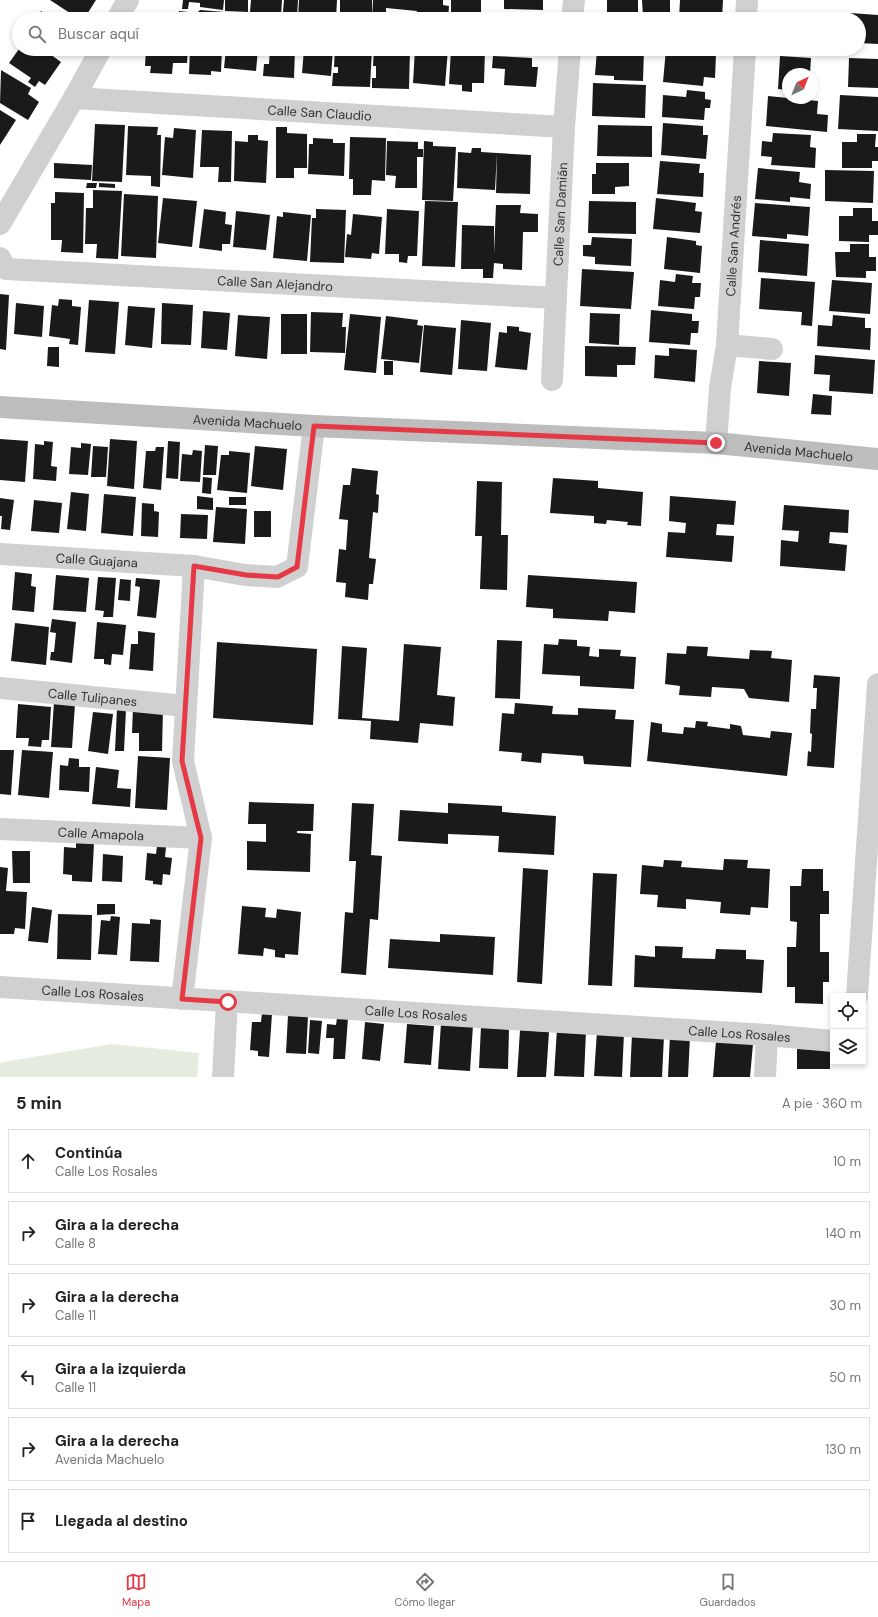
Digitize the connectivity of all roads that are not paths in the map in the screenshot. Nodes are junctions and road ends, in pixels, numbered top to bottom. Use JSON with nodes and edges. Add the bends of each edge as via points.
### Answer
{"nodes":[{"id":1,"x":128,"y":0,"type":"edge"},
{"id":2,"x":574,"y":0,"type":"edge"},
{"id":3,"x":747,"y":0,"type":"edge"},
{"id":4,"x":121,"y":12,"type":"edge"},
{"id":5,"x":573,"y":12,"type":"edge"},
{"id":6,"x":746,"y":12,"type":"edge"},
{"id":7,"x":97,"y":56,"type":"edge"},
{"id":8,"x":569,"y":56,"type":"edge"},
{"id":9,"x":745,"y":56,"type":"edge"},
{"id":10,"x":74,"y":98,"type":"junction"},
{"id":11,"x":564,"y":127,"type":"junction"},
{"id":12,"x":0,"y":224,"type":"edge"},
{"id":13,"x":0,"y":258,"type":"edge"},
{"id":14,"x":556,"y":298,"type":"junction"},
{"id":15,"x":727,"y":345,"type":"junction"},
{"id":16,"x":772,"y":349,"type":"dead end"},
{"id":17,"x":552,"y":380,"type":"dead end"},
{"id":18,"x":0,"y":407,"type":"edge"},
{"id":19,"x":314,"y":426,"type":"junction"},
{"id":20,"x":716,"y":443,"type":"junction"},
{"id":21,"x":878,"y":458,"type":"edge"},
{"id":22,"x":0,"y":554,"type":"edge"},
{"id":23,"x":194,"y":566,"type":"junction"},
{"id":24,"x":878,"y":684,"type":"edge"},
{"id":25,"x":0,"y":688,"type":"edge"},
{"id":26,"x":185,"y":706,"type":"junction"},
{"id":27,"x":0,"y":829,"type":"edge"},
{"id":28,"x":201,"y":838,"type":"junction"},
{"id":29,"x":872,"y":877,"type":"edge"},
{"id":30,"x":0,"y":987,"type":"edge"},
{"id":31,"x":857,"y":993,"type":"edge"},
{"id":32,"x":182,"y":999,"type":"junction"},
{"id":33,"x":228,"y":1002,"type":"junction"},
{"id":34,"x":767,"y":1035,"type":"junction"},
{"id":35,"x":830,"y":1041,"type":"edge"},
{"id":36,"x":223,"y":1077,"type":"edge"},
{"id":37,"x":765,"y":1077,"type":"edge"}],
"edges":[{"from":1,"to":4,"type":"street"},
{"from":2,"to":5,"type":"street"},
{"from":3,"to":6,"type":"street"},
{"from":7,"to":10,"type":"street"},
{"from":8,"to":11,"type":"street","name":"Calle San Damián"},
{"from":9,"to":15,"type":"street","name":"Calle San Andrés"},
{"from":10,"to":11,"type":"street","name":"Calle San Claudio"},
{"from":10,"to":12,"type":"street"},
{"from":11,"to":14,"type":"street","name":"Calle San Damián"},
{"from":13,"to":14,"type":"street","name":"Calle San Alejandro","via":[[6,269]]},
{"from":14,"to":17,"type":"street","name":"Calle San Damián"},
{"from":15,"to":16,"type":"street"},
{"from":15,"to":20,"type":"street","name":"Calle San Andrés","via":[[720,388]]},
{"from":18,"to":19,"type":"street","name":"Avenida Machuelo"},
{"from":19,"to":20,"type":"street","name":"Avenida Machuelo"},
{"from":19,"to":23,"type":"street","name":"Calle Guajana","via":[[297,567],[278,577],[246,575]]},
{"from":20,"to":21,"type":"street","name":"Avenida Machuelo"},
{"from":22,"to":23,"type":"street","name":"Calle Guajana"},
{"from":23,"to":26,"type":"street"},
{"from":24,"to":29,"type":"street"},
{"from":25,"to":26,"type":"street","name":"Calle Tulipanes"},
{"from":26,"to":28,"type":"street","via":[[182,761]]},
{"from":27,"to":28,"type":"street","name":"Calle Amapola"},
{"from":28,"to":32,"type":"street"},
{"from":29,"to":31,"type":"street"},
{"from":30,"to":32,"type":"street","name":"Calle Los Rosales"},
{"from":32,"to":33,"type":"street","name":"Calle Los Rosales"},
{"from":33,"to":34,"type":"street","name":"Calle Los Rosales"},
{"from":33,"to":36,"type":"street"},
{"from":34,"to":35,"type":"street","name":"Calle Los Rosales"},
{"from":34,"to":37,"type":"street"}]}
